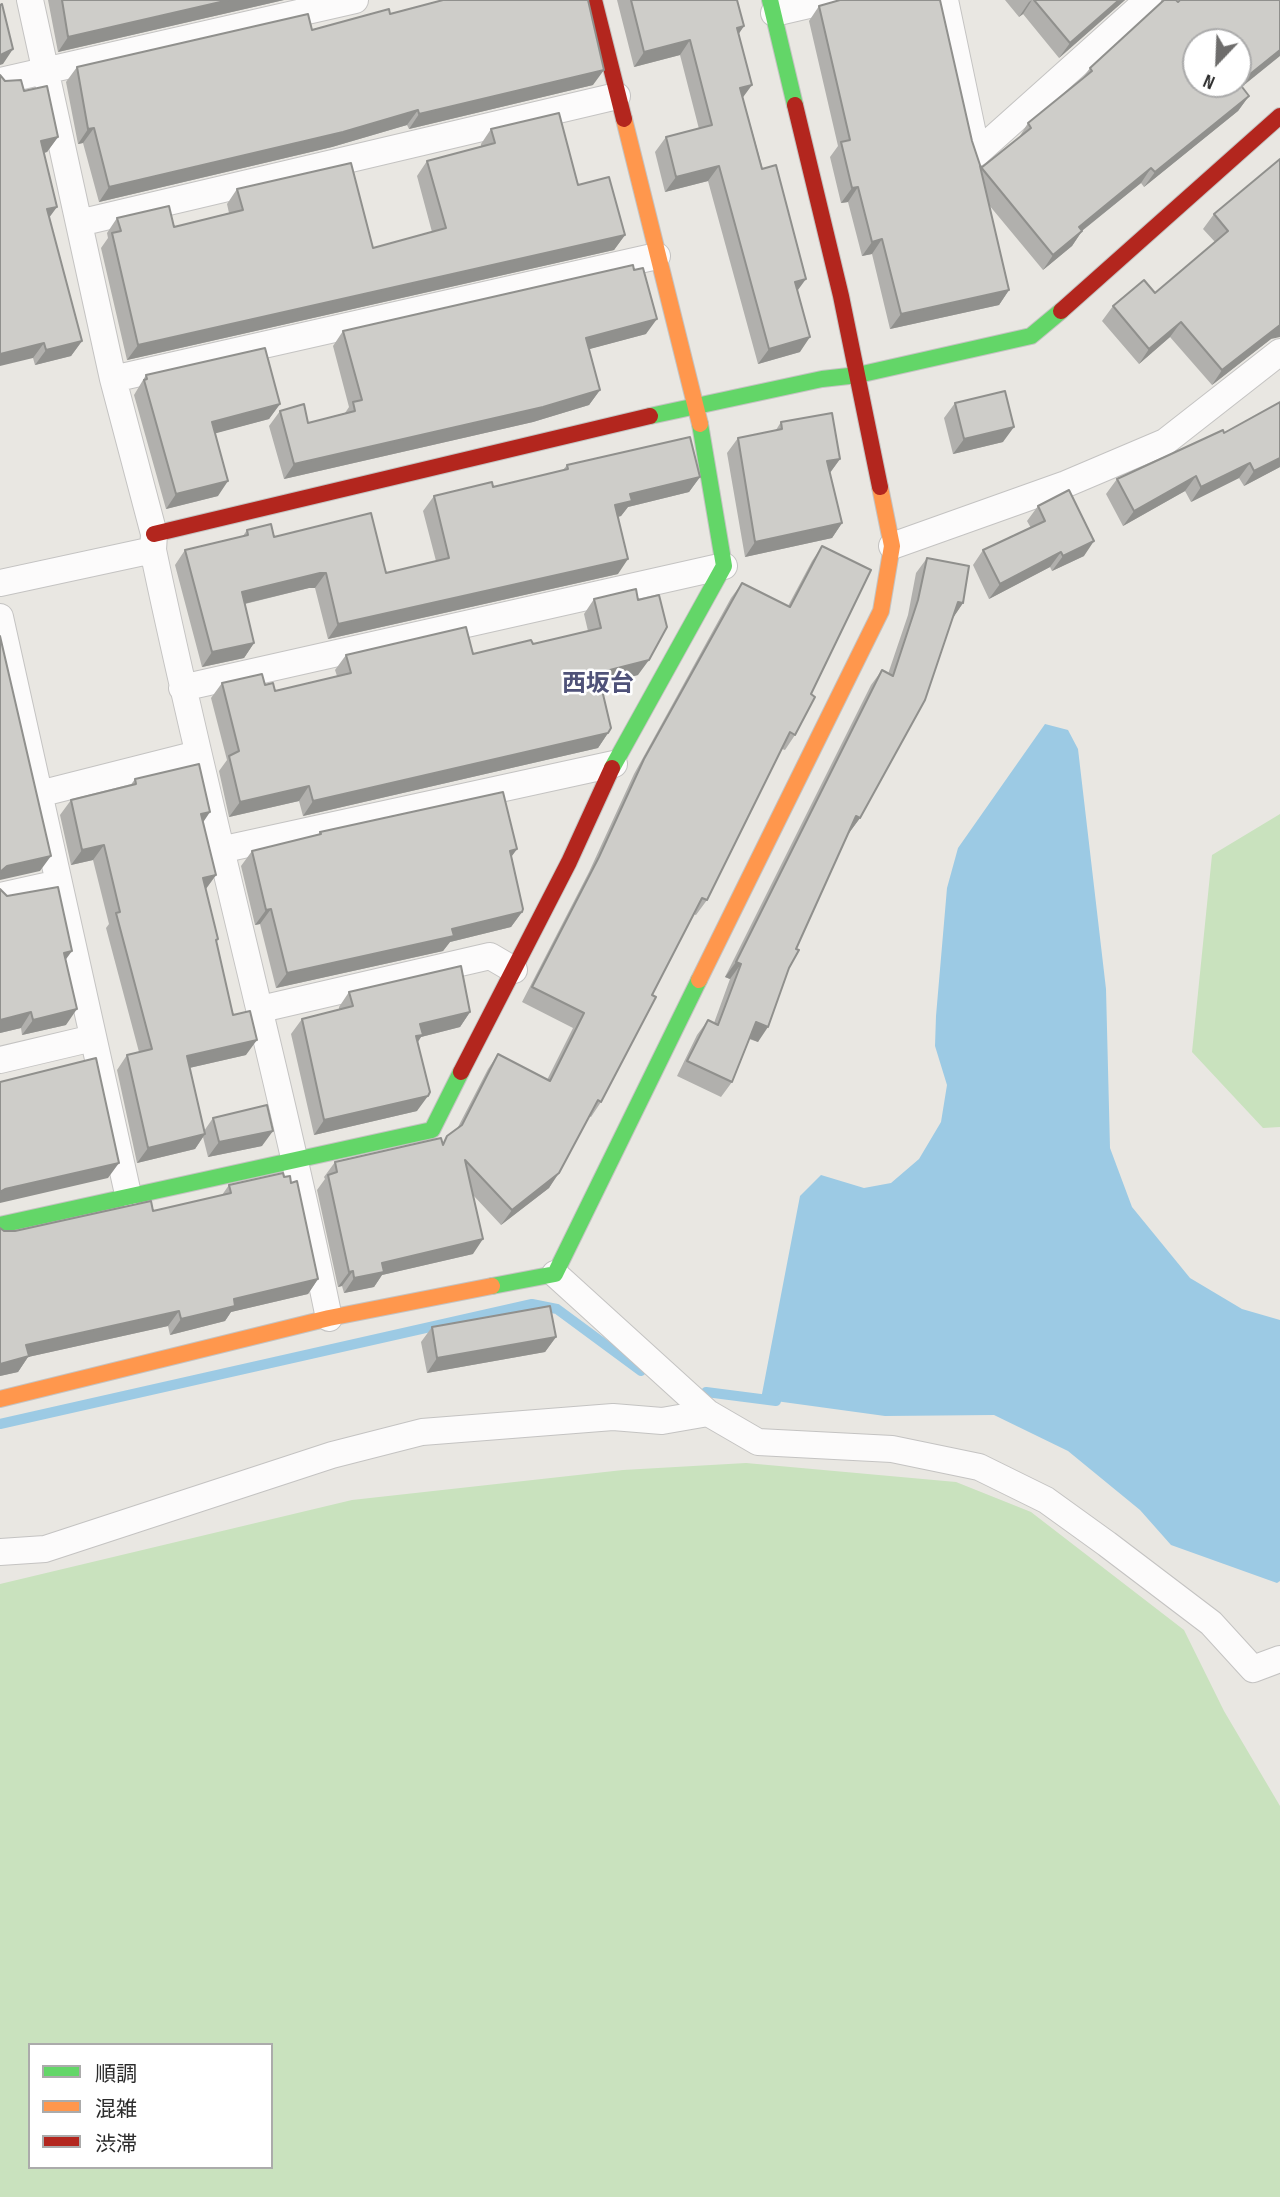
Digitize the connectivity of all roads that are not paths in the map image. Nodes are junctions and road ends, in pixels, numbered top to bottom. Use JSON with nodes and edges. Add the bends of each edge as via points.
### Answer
{"nodes":[{"id":1,"x":30,"y":0,"type":"edge"},
{"id":2,"x":355,"y":0,"type":"edge"},
{"id":3,"x":594,"y":0,"type":"edge"},
{"id":4,"x":830,"y":0,"type":"edge"},
{"id":5,"x":945,"y":0,"type":"edge"},
{"id":6,"x":1148,"y":0,"type":"edge"},
{"id":7,"x":772,"y":7,"type":"edge"},
{"id":8,"x":45,"y":72,"type":"junction"},
{"id":9,"x":0,"y":81,"type":"edge"},
{"id":10,"x":617,"y":96,"type":"junction"},
{"id":11,"x":1280,"y":116,"type":"edge"},
{"id":12,"x":79,"y":223,"type":"junction"},
{"id":13,"x":657,"y":256,"type":"junction"},
{"id":14,"x":1280,"y":352,"type":"edge"},
{"id":15,"x":858,"y":375,"type":"junction"},
{"id":16,"x":113,"y":379,"type":"junction"},
{"id":17,"x":697,"y":405,"type":"junction"},
{"id":18,"x":153,"y":542,"type":"junction"},
{"id":19,"x":892,"y":546,"type":"junction"},
{"id":20,"x":724,"y":566,"type":"junction"},
{"id":21,"x":0,"y":583,"type":"edge"},
{"id":22,"x":0,"y":617,"type":"edge"},
{"id":23,"x":181,"y":688,"type":"junction"},
{"id":24,"x":11,"y":714,"type":"edge"},
{"id":25,"x":197,"y":754,"type":"junction"},
{"id":26,"x":614,"y":764,"type":"junction"},
{"id":27,"x":39,"y":794,"type":"junction"},
{"id":28,"x":220,"y":850,"type":"junction"},
{"id":29,"x":60,"y":883,"type":"junction"},
{"id":30,"x":0,"y":896,"type":"edge"},
{"id":31,"x":514,"y":970,"type":"junction"},
{"id":32,"x":261,"y":1009,"type":"junction"},
{"id":33,"x":93,"y":1038,"type":"junction"},
{"id":34,"x":0,"y":1060,"type":"edge"},
{"id":35,"x":297,"y":1163,"type":"junction"},
{"id":36,"x":128,"y":1194,"type":"junction"},
{"id":37,"x":0,"y":1225,"type":"edge"},
{"id":38,"x":555,"y":1274,"type":"junction"},
{"id":39,"x":329,"y":1318,"type":"junction"},
{"id":40,"x":0,"y":1399,"type":"edge"},
{"id":41,"x":708,"y":1413,"type":"junction"},
{"id":42,"x":0,"y":1552,"type":"edge"},
{"id":43,"x":1280,"y":1659,"type":"edge"}],
"edges":[{"from":1,"to":8,"type":"street"},
{"from":2,"to":8,"type":"street"},
{"from":3,"to":10,"type":"street"},
{"from":4,"to":7,"type":"street"},
{"from":5,"to":6,"type":"street","via":[[977,153]]},
{"from":7,"to":15,"type":"street"},
{"from":8,"to":9,"type":"street"},
{"from":8,"to":12,"type":"street"},
{"from":10,"to":12,"type":"street"},
{"from":10,"to":13,"type":"street"},
{"from":11,"to":15,"type":"street","via":[[1031,336]]},
{"from":12,"to":16,"type":"street"},
{"from":13,"to":16,"type":"street"},
{"from":13,"to":17,"type":"street"},
{"from":14,"to":19,"type":"street","via":[[1165,442],[1066,484]]},
{"from":15,"to":17,"type":"street"},
{"from":15,"to":19,"type":"street"},
{"from":16,"to":18,"type":"street"},
{"from":17,"to":18,"type":"street"},
{"from":17,"to":20,"type":"street"},
{"from":18,"to":21,"type":"street"},
{"from":18,"to":23,"type":"street"},
{"from":19,"to":38,"type":"street","via":[[881,611]]},
{"from":20,"to":23,"type":"street"},
{"from":20,"to":26,"type":"street"},
{"from":22,"to":24,"type":"street"},
{"from":23,"to":25,"type":"street"},
{"from":24,"to":27,"type":"street"},
{"from":25,"to":27,"type":"street"},
{"from":25,"to":28,"type":"street"},
{"from":26,"to":28,"type":"street"},
{"from":26,"to":31,"type":"street"},
{"from":27,"to":29,"type":"street"},
{"from":28,"to":32,"type":"street"},
{"from":29,"to":30,"type":"street"},
{"from":29,"to":33,"type":"street"},
{"from":31,"to":32,"type":"street","via":[[491,956]]},
{"from":31,"to":35,"type":"street","via":[[432,1129]]},
{"from":32,"to":35,"type":"street"},
{"from":33,"to":34,"type":"street"},
{"from":33,"to":36,"type":"street"},
{"from":35,"to":36,"type":"street"},
{"from":35,"to":39,"type":"street"},
{"from":36,"to":37,"type":"street"},
{"from":38,"to":39,"type":"street"},
{"from":38,"to":41,"type":"street"},
{"from":39,"to":40,"type":"street"},
{"from":41,"to":42,"type":"street","via":[[662,1421],[613,1417],[422,1432],[332,1455],[45,1549]]},
{"from":41,"to":43,"type":"street","via":[[758,1442],[892,1449],[979,1467],[1046,1500],[1107,1544],[1211,1623],[1253,1669]]}]}
